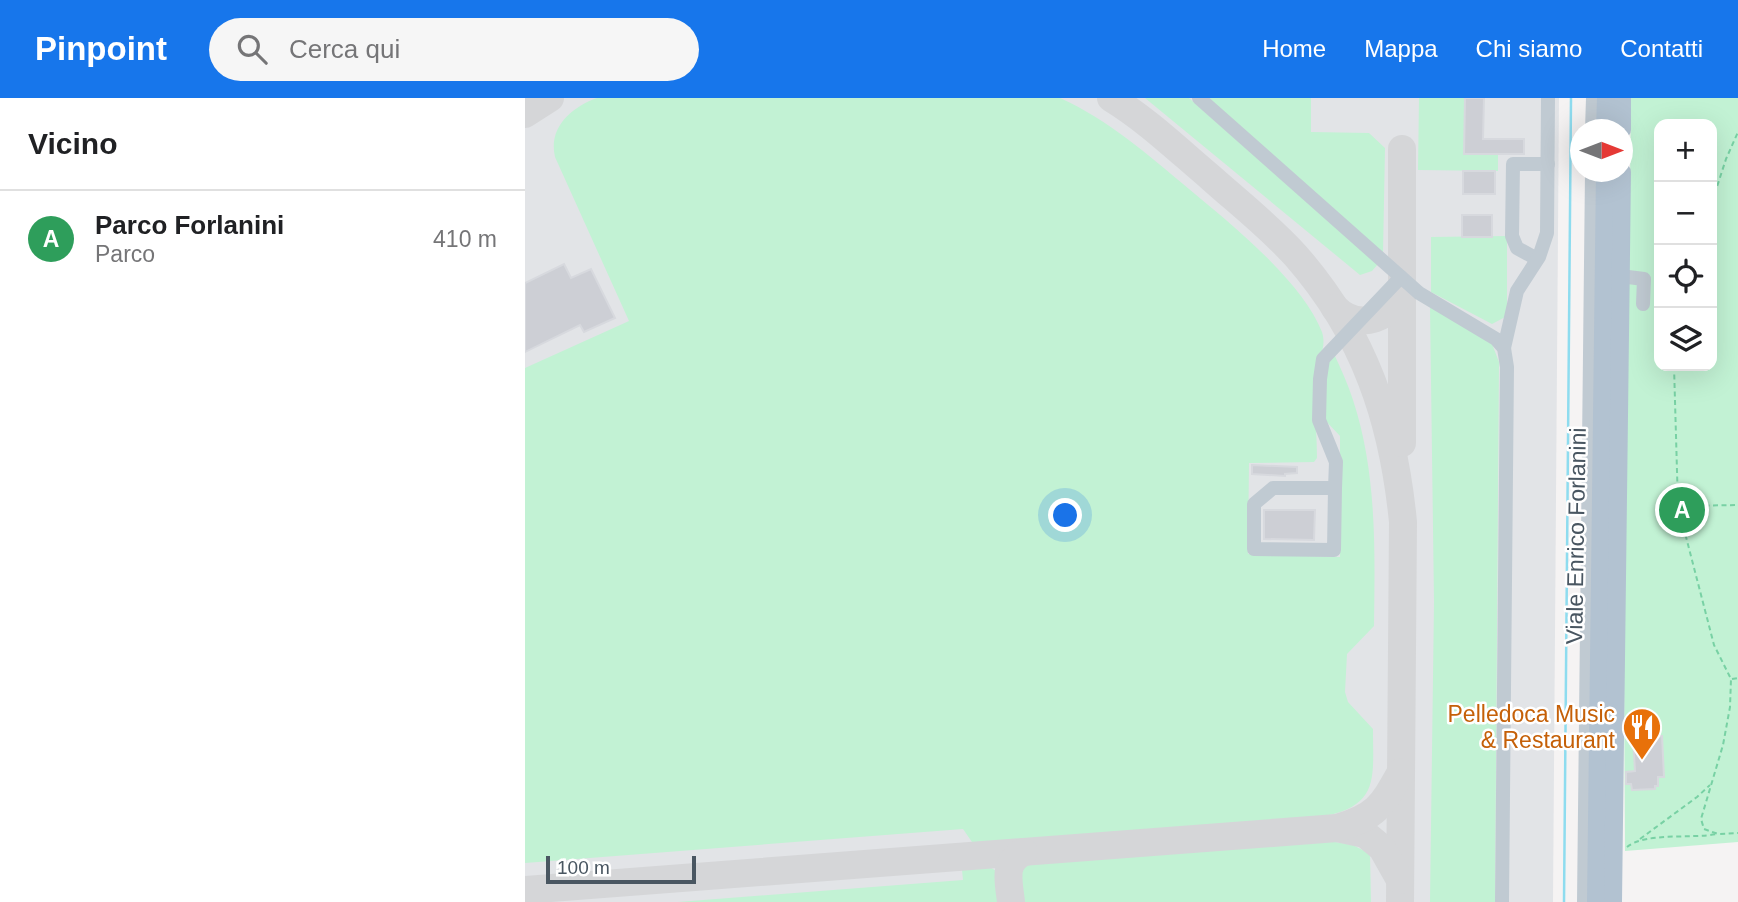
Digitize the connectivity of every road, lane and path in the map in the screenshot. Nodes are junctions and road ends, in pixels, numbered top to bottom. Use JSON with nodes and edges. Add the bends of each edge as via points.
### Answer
{"nodes":[{"id":1,"x":1199,"y":98,"type":"edge"},
{"id":2,"x":1548,"y":98,"type":"edge"},
{"id":3,"x":1593,"y":98,"type":"edge"},
{"id":4,"x":1606,"y":98,"type":"edge"},
{"id":5,"x":1622,"y":98,"type":"edge"},
{"id":6,"x":1592,"y":119,"type":"edge"},
{"id":7,"x":1605,"y":119,"type":"edge"},
{"id":8,"x":1622,"y":119,"type":"edge"},
{"id":9,"x":1738,"y":132,"type":"edge"},
{"id":10,"x":1548,"y":164,"type":"junction"},
{"id":11,"x":1592,"y":182,"type":"edge"},
{"id":12,"x":1605,"y":182,"type":"edge"},
{"id":13,"x":1622,"y":182,"type":"edge"},
{"id":14,"x":1717,"y":187,"type":"edge"},
{"id":15,"x":1537,"y":259,"type":"junction"},
{"id":16,"x":1621,"y":276,"type":"junction"},
{"id":17,"x":1401,"y":277,"type":"junction"},
{"id":18,"x":1643,"y":304,"type":"dead end"},
{"id":19,"x":1504,"y":348,"type":"junction"},
{"id":20,"x":1674,"y":371,"type":"edge"},
{"id":21,"x":1335,"y":488,"type":"junction"},
{"id":22,"x":1738,"y":505,"type":"edge"},
{"id":23,"x":1678,"y":506,"type":"junction"},
{"id":24,"x":1738,"y":678,"type":"edge"},
{"id":25,"x":1731,"y":679,"type":"junction"},
{"id":26,"x":1711,"y":784,"type":"junction"},
{"id":27,"x":1738,"y":833,"type":"edge"},
{"id":28,"x":1718,"y":834,"type":"junction"},
{"id":29,"x":1640,"y":839,"type":"junction"},
{"id":30,"x":1619,"y":852,"type":"junction"},
{"id":31,"x":1502,"y":902,"type":"edge"},
{"id":32,"x":1584,"y":902,"type":"edge"},
{"id":33,"x":1596,"y":902,"type":"edge"},
{"id":34,"x":1613,"y":902,"type":"edge"},
{"id":35,"x":1623,"y":902,"type":"edge"}],
"edges":[{"from":1,"to":17,"type":"lane"},
{"from":2,"to":10,"type":"lane"},
{"from":3,"to":6,"type":"lane"},
{"from":4,"to":7,"type":"main road"},
{"from":5,"to":8,"type":"main road"},
{"from":9,"to":14,"type":"path"},
{"from":10,"to":15,"type":"lane","via":[[1547,233]]},
{"from":10,"to":15,"type":"lane","via":[[1513,164],[1512,236],[1517,248]]},
{"from":11,"to":32,"type":"lane"},
{"from":12,"to":33,"type":"main road","name":"Viale Enrico Forlanini"},
{"from":13,"to":16,"type":"main road","name":"Viale Enrico Forlanini"},
{"from":15,"to":19,"type":"lane","via":[[1517,291]]},
{"from":16,"to":18,"type":"lane","via":[[1644,279]]},
{"from":16,"to":30,"type":"main road","name":"Viale Enrico Forlanini"},
{"from":17,"to":19,"type":"lane","via":[[1419,293],[1483,329]]},
{"from":17,"to":21,"type":"lane","via":[[1323,359],[1319,420],[1336,461]]},
{"from":19,"to":31,"type":"lane"},
{"from":20,"to":23,"type":"path"},
{"from":21,"to":21,"type":"lane","via":[[1273,488],[1254,504],[1254,549],[1334,550]]},
{"from":22,"to":23,"type":"path"},
{"from":23,"to":25,"type":"path","via":[[1714,645]]},
{"from":24,"to":25,"type":"path"},
{"from":25,"to":26,"type":"path","via":[[1723,745]]},
{"from":26,"to":28,"type":"path","via":[[1701,819],[1704,829]]},
{"from":26,"to":29,"type":"path"},
{"from":27,"to":28,"type":"path"},
{"from":28,"to":29,"type":"path"},
{"from":29,"to":30,"type":"path"},
{"from":30,"to":34,"type":"main road","name":"Viale Enrico Forlanini"},
{"from":30,"to":35,"type":"lane"}]}
